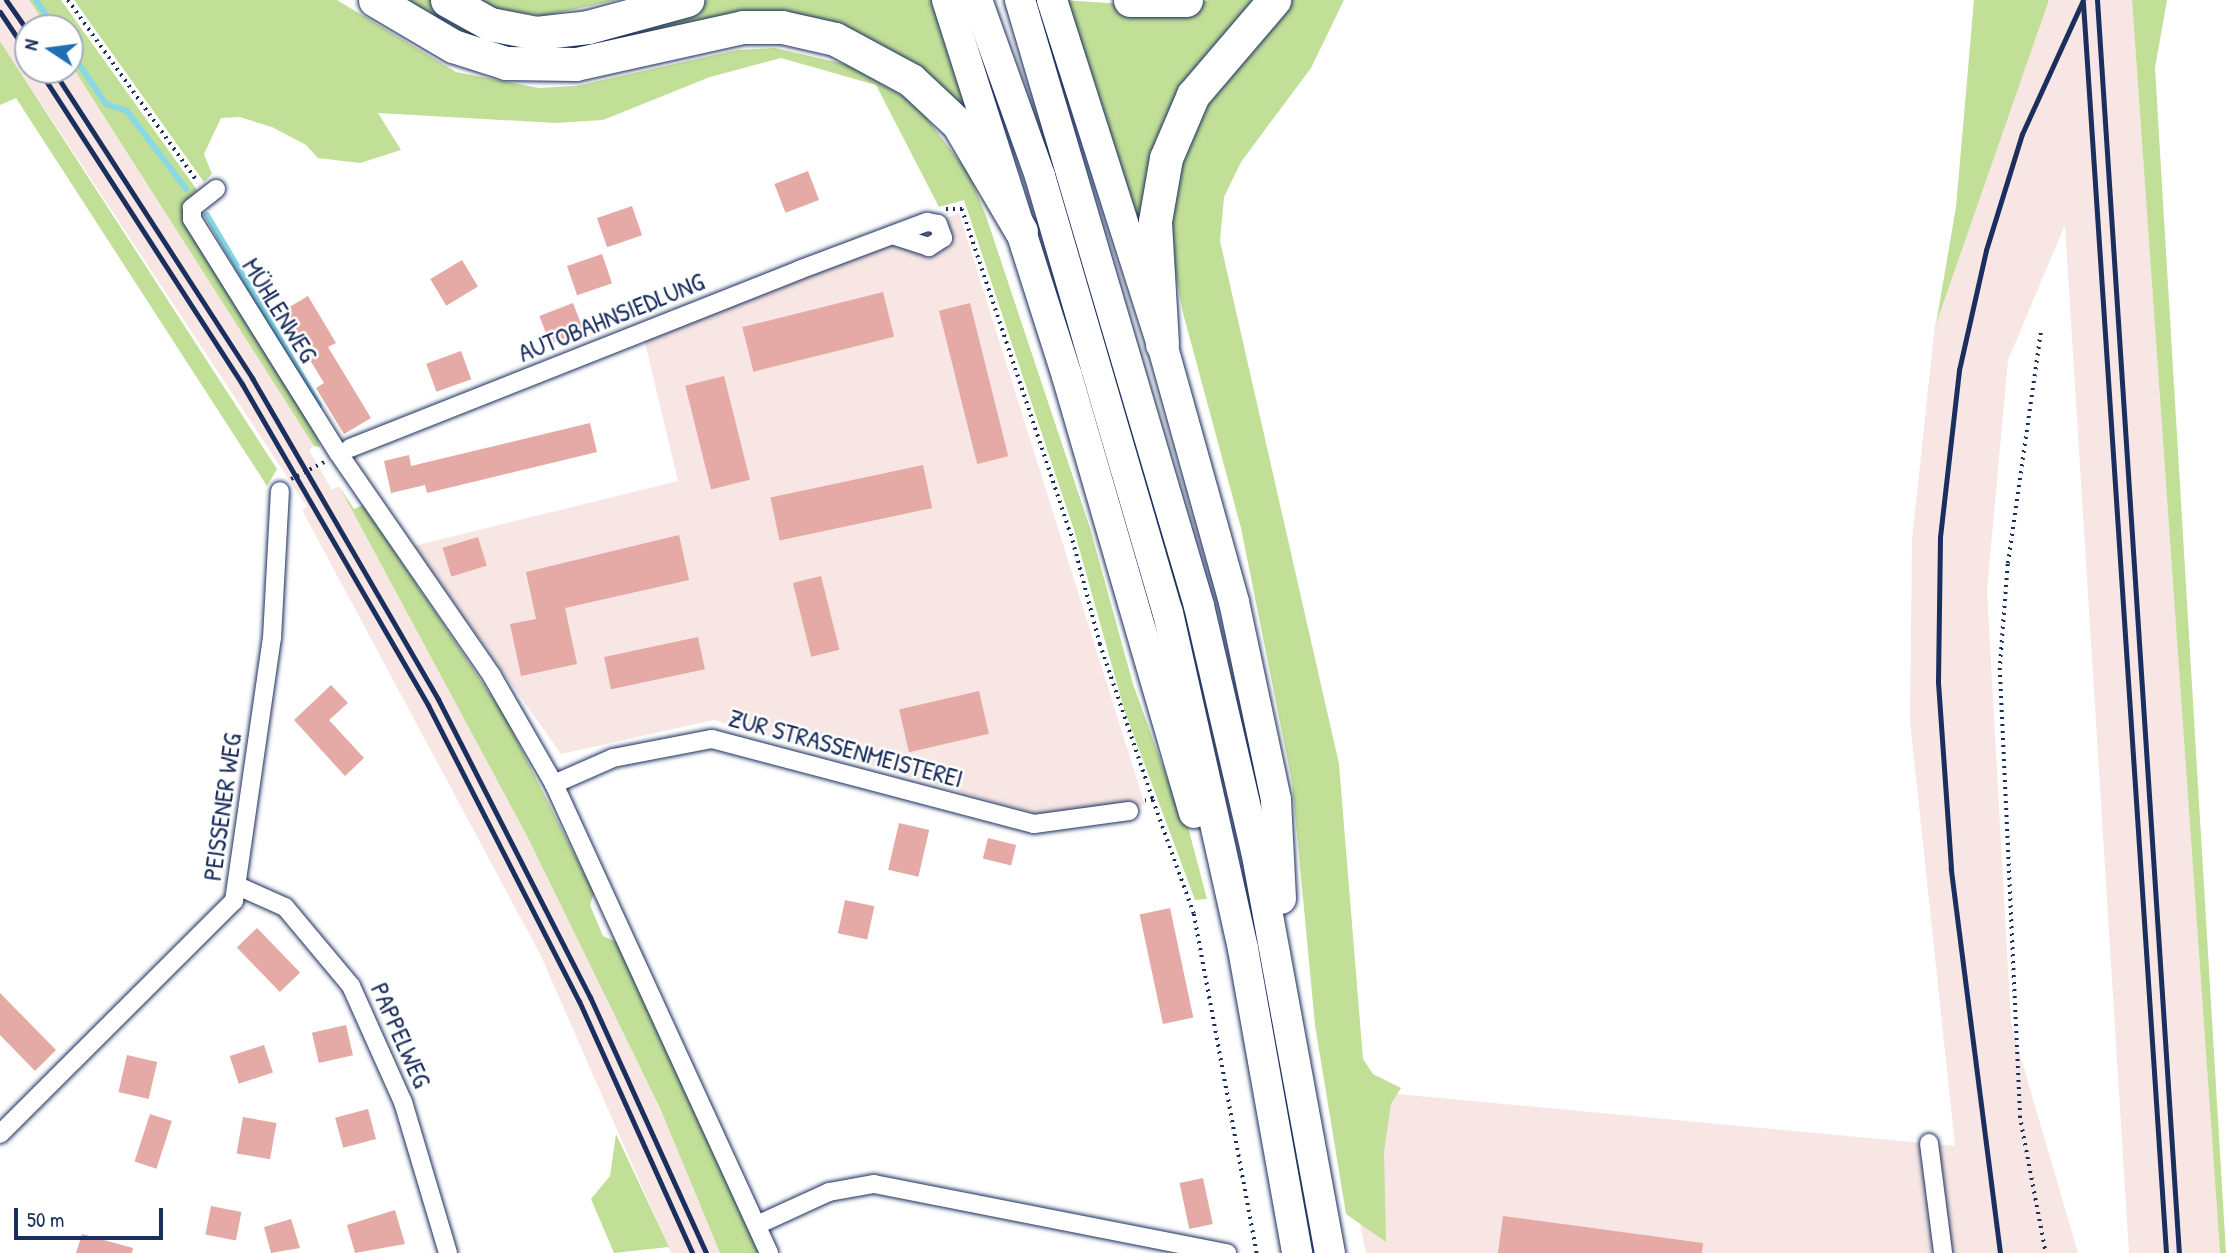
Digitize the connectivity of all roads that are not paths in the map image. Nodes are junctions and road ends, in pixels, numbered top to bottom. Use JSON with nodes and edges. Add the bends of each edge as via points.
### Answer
{"nodes":[{"id":1,"x":375,"y":0,"type":"edge"},
{"id":2,"x":447,"y":0,"type":"edge"},
{"id":3,"x":687,"y":0,"type":"edge"},
{"id":4,"x":947,"y":0,"type":"edge"},
{"id":5,"x":977,"y":0,"type":"edge"},
{"id":6,"x":1020,"y":0,"type":"edge"},
{"id":7,"x":1052,"y":0,"type":"edge"},
{"id":8,"x":1130,"y":0,"type":"edge"},
{"id":9,"x":1186,"y":0,"type":"edge"},
{"id":10,"x":1274,"y":0,"type":"edge"},
{"id":11,"x":212,"y":192,"type":"road end"},
{"id":12,"x":933,"y":221,"type":"road end"},
{"id":13,"x":1021,"y":231,"type":"junction"},
{"id":14,"x":1162,"y":344,"type":"junction"},
{"id":15,"x":344,"y":451,"type":"junction"},
{"id":16,"x":279,"y":491,"type":"road end"},
{"id":17,"x":554,"y":783,"type":"junction"},
{"id":18,"x":1129,"y":811,"type":"road end"},
{"id":19,"x":240,"y":887,"type":"junction"},
{"id":20,"x":1243,"y":949,"type":"junction"},
{"id":21,"x":1285,"y":1001,"type":"junction"},
{"id":22,"x":4,"y":1123,"type":"edge"},
{"id":23,"x":1929,"y":1143,"type":"dead end"},
{"id":24,"x":757,"y":1225,"type":"junction"},
{"id":25,"x":1196,"y":1249,"type":"edge"},
{"id":26,"x":448,"y":1253,"type":"edge"},
{"id":27,"x":769,"y":1253,"type":"edge"},
{"id":28,"x":1227,"y":1253,"type":"edge"},
{"id":29,"x":1297,"y":1253,"type":"edge"},
{"id":30,"x":1330,"y":1253,"type":"edge"},
{"id":31,"x":1943,"y":1253,"type":"edge"}],
"edges":[{"from":1,"to":13,"type":"highway","via":[[453,46],[506,63],[576,64],[743,27],[782,27],[835,38],[911,80],[958,124]]},
{"from":2,"to":3,"type":"highway","via":[[490,24],[536,33],[588,27]]},
{"from":4,"to":13,"type":"highway"},
{"from":5,"to":20,"type":"highway","via":[[1040,176],[1133,487],[1183,677]]},
{"from":6,"to":21,"type":"highway","via":[[1172,500],[1228,727]]},
{"from":7,"to":14,"type":"highway"},
{"from":8,"to":9,"type":"highway"},
{"from":10,"to":14,"type":"highway","via":[[1193,95],[1166,158],[1155,221]]},
{"from":11,"to":15,"type":"street","name":"MÜHLENWEG","via":[[192,208],[192,219]]},
{"from":12,"to":15,"type":"street","name":"AUTOBAHNSIEDLUNG","via":[[942,231],[938,244],[920,245],[892,235]]},
{"from":13,"to":20,"type":"highway","via":[[1209,869]]},
{"from":14,"to":21,"type":"highway","via":[[1234,602],[1269,761],[1276,800]]},
{"from":15,"to":17,"type":"street","via":[[492,676]]},
{"from":16,"to":19,"type":"street","name":"PEISSENER WEG","via":[[272,638]]},
{"from":17,"to":18,"type":"street","name":"ZUR STRASSENMEISTEREI","via":[[613,758],[712,739],[1034,824]]},
{"from":17,"to":24,"type":"street"},
{"from":19,"to":22,"type":"street","name":"PEISSENER WEG","via":[[226,913]]},
{"from":19,"to":26,"type":"street","name":"PAPPELWEG","via":[[285,907],[351,986],[403,1101]]},
{"from":20,"to":29,"type":"highway"},
{"from":21,"to":30,"type":"highway"},
{"from":23,"to":31,"type":"street"},
{"from":24,"to":25,"type":"street","via":[[829,1192],[874,1184]]},
{"from":24,"to":27,"type":"street"},
{"from":25,"to":28,"type":"street"}]}
